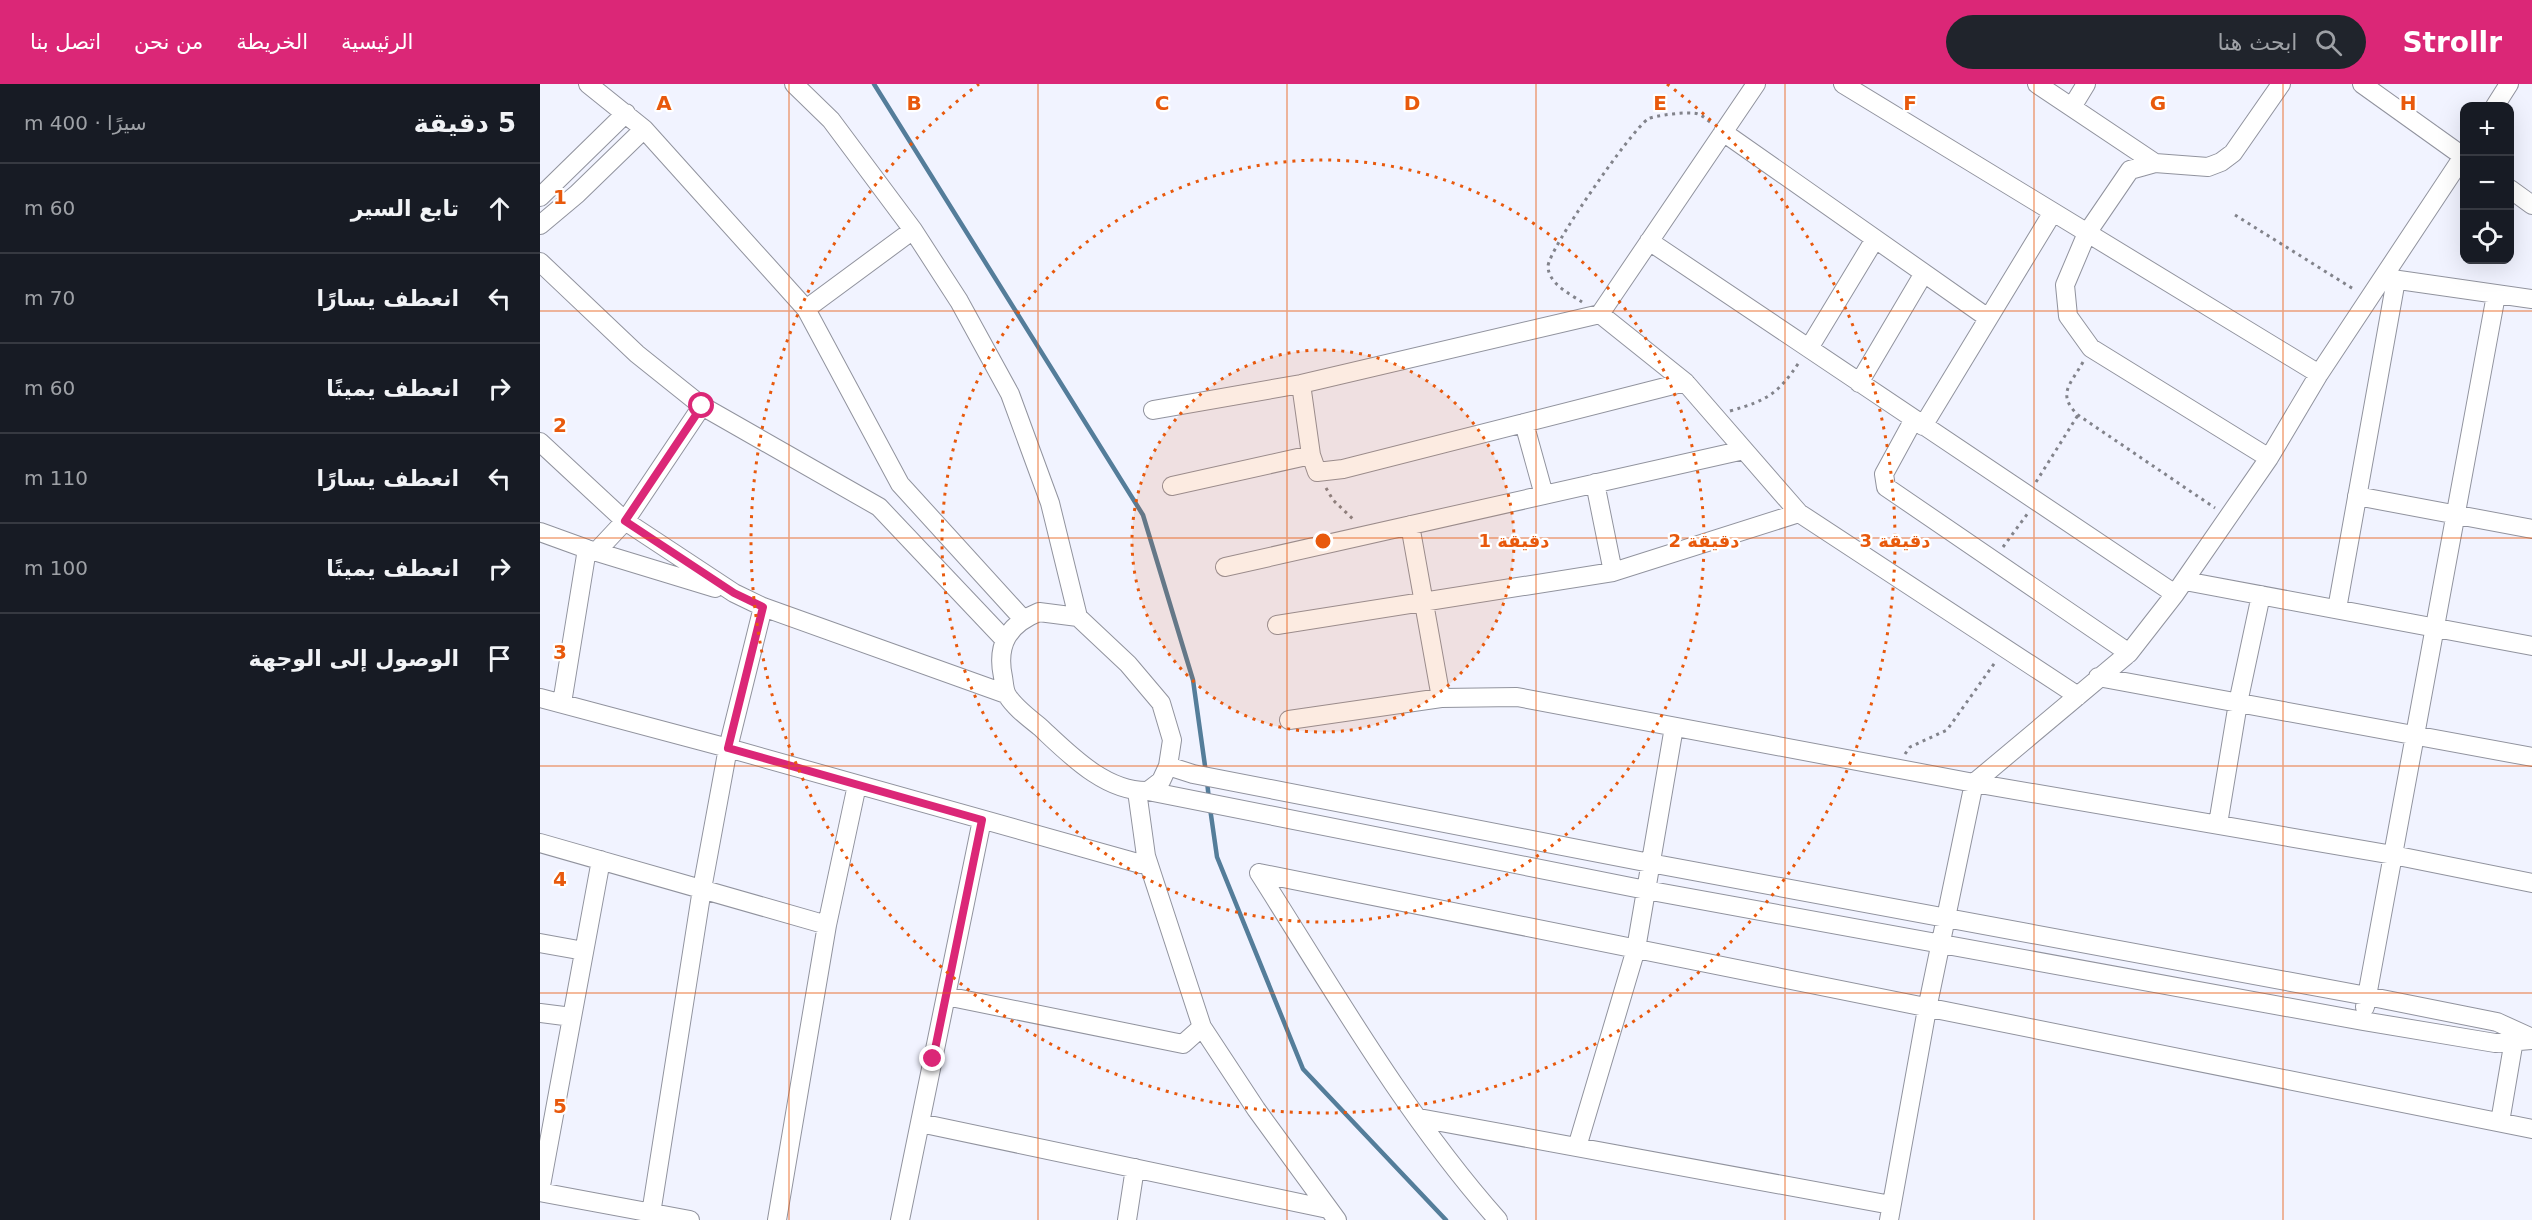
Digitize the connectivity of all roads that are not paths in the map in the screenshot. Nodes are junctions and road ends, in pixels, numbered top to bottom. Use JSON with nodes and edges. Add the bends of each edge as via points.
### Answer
{"nodes":[{"id":1,"x":588,"y":84,"type":"edge"},
{"id":2,"x":794,"y":84,"type":"edge"},
{"id":3,"x":1756,"y":84,"type":"edge"},
{"id":4,"x":1843,"y":84,"type":"edge"},
{"id":5,"x":2037,"y":84,"type":"edge"},
{"id":6,"x":2086,"y":84,"type":"edge"},
{"id":7,"x":2281,"y":84,"type":"edge"},
{"id":8,"x":2362,"y":84,"type":"edge"},
{"id":9,"x":2509,"y":84,"type":"edge"},
{"id":10,"x":2498,"y":102,"type":"edge"},
{"id":11,"x":2072,"y":107,"type":"junction"},
{"id":12,"x":626,"y":113,"type":"junction"},
{"id":13,"x":644,"y":129,"type":"junction"},
{"id":14,"x":1723,"y":132,"type":"junction"},
{"id":15,"x":2460,"y":153,"type":"edge"},
{"id":16,"x":2155,"y":163,"type":"junction"},
{"id":17,"x":2460,"y":163,"type":"edge"},
{"id":18,"x":2514,"y":192,"type":"edge"},
{"id":19,"x":540,"y":197,"type":"edge"},
{"id":20,"x":2532,"y":205,"type":"edge"},
{"id":21,"x":2053,"y":212,"type":"junction"},
{"id":22,"x":540,"y":225,"type":"edge"},
{"id":23,"x":913,"y":230,"type":"junction"},
{"id":24,"x":2087,"y":233,"type":"junction"},
{"id":25,"x":1875,"y":238,"type":"junction"},
{"id":26,"x":1649,"y":241,"type":"junction"},
{"id":27,"x":540,"y":262,"type":"edge"},
{"id":28,"x":1924,"y":273,"type":"junction"},
{"id":29,"x":2390,"y":279,"type":"junction"},
{"id":30,"x":2496,"y":295,"type":"junction"},
{"id":31,"x":2532,"y":299,"type":"edge"},
{"id":32,"x":806,"y":309,"type":"junction"},
{"id":33,"x":1600,"y":314,"type":"junction"},
{"id":34,"x":1988,"y":318,"type":"junction"},
{"id":35,"x":1809,"y":348,"type":"junction"},
{"id":36,"x":2319,"y":374,"type":"junction"},
{"id":37,"x":1685,"y":382,"type":"junction"},
{"id":38,"x":1859,"y":383,"type":"junction"},
{"id":39,"x":1301,"y":384,"type":"junction"},
{"id":40,"x":702,"y":406,"type":"junction"},
{"id":41,"x":1153,"y":410,"type":"dead end"},
{"id":42,"x":1919,"y":422,"type":"junction"},
{"id":43,"x":1524,"y":423,"type":"junction"},
{"id":44,"x":540,"y":442,"type":"edge"},
{"id":45,"x":1744,"y":450,"type":"junction"},
{"id":46,"x":2269,"y":458,"type":"junction"},
{"id":47,"x":1314,"y":463,"type":"junction"},
{"id":48,"x":1595,"y":483,"type":"junction"},
{"id":49,"x":900,"y":484,"type":"junction"},
{"id":50,"x":1172,"y":486,"type":"dead end"},
{"id":51,"x":1544,"y":495,"type":"junction"},
{"id":52,"x":2357,"y":496,"type":"junction"},
{"id":53,"x":879,"y":507,"type":"junction"},
{"id":54,"x":1799,"y":513,"type":"junction"},
{"id":55,"x":2456,"y":514,"type":"junction"},
{"id":56,"x":625,"y":521,"type":"junction"},
{"id":57,"x":1410,"y":525,"type":"junction"},
{"id":58,"x":2532,"y":529,"type":"edge"},
{"id":59,"x":540,"y":532,"type":"edge"},
{"id":60,"x":592,"y":551,"type":"junction"},
{"id":61,"x":1225,"y":567,"type":"dead end"},
{"id":62,"x":1613,"y":572,"type":"junction"},
{"id":63,"x":2180,"y":588,"type":"junction"},
{"id":64,"x":734,"y":593,"type":"junction"},
{"id":65,"x":2261,"y":595,"type":"junction"},
{"id":66,"x":1424,"y":603,"type":"junction"},
{"id":67,"x":763,"y":607,"type":"junction"},
{"id":68,"x":2337,"y":609,"type":"junction"},
{"id":69,"x":1078,"y":618,"type":"junction"},
{"id":70,"x":1023,"y":619,"type":"junction"},
{"id":71,"x":1277,"y":625,"type":"dead end"},
{"id":72,"x":2435,"y":628,"type":"junction"},
{"id":73,"x":1004,"y":639,"type":"junction"},
{"id":74,"x":2532,"y":646,"type":"edge"},
{"id":75,"x":2129,"y":653,"type":"junction"},
{"id":76,"x":2098,"y":677,"type":"junction"},
{"id":77,"x":1006,"y":694,"type":"junction"},
{"id":78,"x":2078,"y":696,"type":"junction"},
{"id":79,"x":540,"y":698,"type":"edge"},
{"id":80,"x":1441,"y":698,"type":"junction"},
{"id":81,"x":2238,"y":703,"type":"junction"},
{"id":82,"x":561,"y":704,"type":"junction"},
{"id":83,"x":1288,"y":720,"type":"dead end"},
{"id":84,"x":1674,"y":727,"type":"junction"},
{"id":85,"x":2415,"y":735,"type":"junction"},
{"id":86,"x":728,"y":748,"type":"junction"},
{"id":87,"x":2532,"y":757,"type":"edge"},
{"id":88,"x":1168,"y":766,"type":"junction"},
{"id":89,"x":1974,"y":783,"type":"junction"},
{"id":90,"x":857,"y":785,"type":"junction"},
{"id":91,"x":1142,"y":791,"type":"junction"},
{"id":92,"x":982,"y":820,"type":"junction"},
{"id":93,"x":2218,"y":824,"type":"junction"},
{"id":94,"x":540,"y":843,"type":"edge"},
{"id":95,"x":2393,"y":855,"type":"junction"},
{"id":96,"x":1146,"y":856,"type":"junction"},
{"id":97,"x":601,"y":860,"type":"junction"},
{"id":98,"x":1650,"y":863,"type":"junction"},
{"id":99,"x":2532,"y":884,"type":"edge"},
{"id":100,"x":702,"y":889,"type":"junction"},
{"id":101,"x":1646,"y":890,"type":"junction"},
{"id":102,"x":1946,"y":916,"type":"junction"},
{"id":103,"x":827,"y":925,"type":"junction"},
{"id":104,"x":1941,"y":942,"type":"junction"},
{"id":105,"x":540,"y":943,"type":"edge"},
{"id":106,"x":1636,"y":949,"type":"junction"},
{"id":107,"x":584,"y":951,"type":"junction"},
{"id":108,"x":946,"y":996,"type":"junction"},
{"id":109,"x":2367,"y":996,"type":"junction"},
{"id":110,"x":1927,"y":1009,"type":"junction"},
{"id":111,"x":540,"y":1013,"type":"edge"},
{"id":112,"x":572,"y":1017,"type":"junction"},
{"id":113,"x":2363,"y":1021,"type":"junction"},
{"id":114,"x":1202,"y":1027,"type":"junction"},
{"id":115,"x":2523,"y":1038,"type":"edge"},
{"id":116,"x":548,"y":1107,"type":"edge"},
{"id":117,"x":1419,"y":1118,"type":"junction"},
{"id":118,"x":2500,"y":1122,"type":"junction"},
{"id":119,"x":920,"y":1123,"type":"junction"},
{"id":120,"x":2532,"y":1129,"type":"edge"},
{"id":121,"x":1577,"y":1147,"type":"junction"},
{"id":122,"x":1135,"y":1168,"type":"junction"},
{"id":123,"x":540,"y":1192,"type":"edge"},
{"id":124,"x":1890,"y":1213,"type":"edge"},
{"id":125,"x":1332,"y":1214,"type":"edge"},
{"id":126,"x":650,"y":1216,"type":"edge"},
{"id":127,"x":690,"y":1220,"type":"edge"},
{"id":128,"x":777,"y":1220,"type":"edge"},
{"id":129,"x":900,"y":1220,"type":"edge"},
{"id":130,"x":1126,"y":1220,"type":"edge"},
{"id":131,"x":1498,"y":1220,"type":"edge"}],
"edges":[{"from":1,"to":12,"type":"street"},
{"from":2,"to":23,"type":"street","via":[[831,120]]},
{"from":3,"to":14,"type":"street"},
{"from":4,"to":21,"type":"street"},
{"from":5,"to":11,"type":"street"},
{"from":6,"to":11,"type":"street"},
{"from":7,"to":16,"type":"street","via":[[2233,153],[2221,162],[2208,166]]},
{"from":8,"to":15,"type":"street"},
{"from":9,"to":10,"type":"street"},
{"from":11,"to":16,"type":"street"},
{"from":12,"to":13,"type":"street"},
{"from":12,"to":19,"type":"street"},
{"from":13,"to":22,"type":"street"},
{"from":13,"to":32,"type":"street"},
{"from":14,"to":25,"type":"street"},
{"from":14,"to":26,"type":"street"},
{"from":16,"to":24,"type":"street","via":[[2130,170]]},
{"from":17,"to":29,"type":"street"},
{"from":18,"to":20,"type":"street"},
{"from":21,"to":24,"type":"street"},
{"from":21,"to":34,"type":"street"},
{"from":23,"to":32,"type":"street"},
{"from":23,"to":69,"type":"street","via":[[959,301],[1010,394],[1050,503]]},
{"from":24,"to":36,"type":"street"},
{"from":24,"to":46,"type":"street","via":[[2065,285],[2068,316],[2091,348]]},
{"from":25,"to":28,"type":"street"},
{"from":25,"to":35,"type":"street"},
{"from":26,"to":33,"type":"street"},
{"from":26,"to":35,"type":"street"},
{"from":27,"to":40,"type":"street","via":[[637,354]]},
{"from":28,"to":34,"type":"street"},
{"from":28,"to":38,"type":"street"},
{"from":29,"to":30,"type":"street"},
{"from":29,"to":36,"type":"street","via":[[2369,299]]},
{"from":29,"to":52,"type":"street"},
{"from":30,"to":31,"type":"street"},
{"from":30,"to":55,"type":"street"},
{"from":32,"to":49,"type":"street"},
{"from":33,"to":37,"type":"street"},
{"from":33,"to":39,"type":"street"},
{"from":34,"to":42,"type":"street"},
{"from":35,"to":38,"type":"street"},
{"from":36,"to":46,"type":"street"},
{"from":37,"to":43,"type":"street"},
{"from":37,"to":45,"type":"street"},
{"from":38,"to":42,"type":"street"},
{"from":39,"to":41,"type":"street"},
{"from":39,"to":47,"type":"street"},
{"from":40,"to":53,"type":"street"},
{"from":40,"to":56,"type":"street"},
{"from":42,"to":63,"type":"street","via":[[2032,498]]},
{"from":42,"to":75,"type":"street","via":[[1884,474],[1886,487]]},
{"from":43,"to":47,"type":"street","via":[[1343,469]]},
{"from":43,"to":51,"type":"street"},
{"from":44,"to":56,"type":"street"},
{"from":45,"to":48,"type":"street"},
{"from":45,"to":54,"type":"street"},
{"from":46,"to":63,"type":"street"},
{"from":47,"to":50,"type":"street"},
{"from":48,"to":51,"type":"street"},
{"from":48,"to":62,"type":"street"},
{"from":49,"to":53,"type":"street"},
{"from":49,"to":70,"type":"street"},
{"from":51,"to":57,"type":"street"},
{"from":52,"to":55,"type":"street"},
{"from":52,"to":68,"type":"street"},
{"from":53,"to":73,"type":"street"},
{"from":54,"to":62,"type":"street"},
{"from":54,"to":78,"type":"street"},
{"from":55,"to":58,"type":"street"},
{"from":55,"to":72,"type":"street"},
{"from":56,"to":60,"type":"street"},
{"from":56,"to":64,"type":"street"},
{"from":57,"to":61,"type":"street"},
{"from":57,"to":66,"type":"street"},
{"from":59,"to":60,"type":"street"},
{"from":60,"to":64,"type":"street"},
{"from":60,"to":82,"type":"street"},
{"from":62,"to":66,"type":"street"},
{"from":63,"to":65,"type":"street"},
{"from":63,"to":75,"type":"street"},
{"from":64,"to":67,"type":"street"},
{"from":65,"to":68,"type":"street"},
{"from":65,"to":81,"type":"street"},
{"from":66,"to":71,"type":"street"},
{"from":66,"to":80,"type":"street"},
{"from":67,"to":77,"type":"street"},
{"from":67,"to":86,"type":"street"},
{"from":68,"to":72,"type":"street"},
{"from":69,"to":70,"type":"street","via":[[1039,612]]},
{"from":69,"to":88,"type":"street","via":[[1128,664],[1161,704],[1172,740]]},
{"from":70,"to":73,"type":"street"},
{"from":72,"to":74,"type":"street"},
{"from":72,"to":85,"type":"street"},
{"from":73,"to":77,"type":"street","via":[[1001,668]]},
{"from":75,"to":76,"type":"street"},
{"from":76,"to":78,"type":"street"},
{"from":76,"to":81,"type":"street"},
{"from":77,"to":91,"type":"street","via":[[1080,764],[1121,787]]},
{"from":78,"to":89,"type":"street"},
{"from":79,"to":82,"type":"street"},
{"from":80,"to":83,"type":"street"},
{"from":80,"to":84,"type":"street","via":[[1517,697]]},
{"from":81,"to":85,"type":"street"},
{"from":81,"to":93,"type":"street"},
{"from":82,"to":86,"type":"street"},
{"from":84,"to":89,"type":"street"},
{"from":84,"to":98,"type":"street"},
{"from":85,"to":87,"type":"street"},
{"from":85,"to":95,"type":"street"},
{"from":86,"to":90,"type":"street"},
{"from":86,"to":100,"type":"street"},
{"from":88,"to":91,"type":"street","via":[[1161,781]]},
{"from":88,"to":98,"type":"street","via":[[1192,774]]},
{"from":89,"to":93,"type":"street"},
{"from":89,"to":102,"type":"street"},
{"from":90,"to":92,"type":"street"},
{"from":90,"to":103,"type":"street"},
{"from":91,"to":96,"type":"street"},
{"from":91,"to":101,"type":"street"},
{"from":92,"to":96,"type":"street","via":[[1136,864],[1141,864]]},
{"from":92,"to":108,"type":"street"},
{"from":93,"to":95,"type":"street"},
{"from":94,"to":97,"type":"street"},
{"from":95,"to":99,"type":"street"},
{"from":95,"to":109,"type":"street"},
{"from":96,"to":114,"type":"street"},
{"from":97,"to":100,"type":"street"},
{"from":97,"to":107,"type":"street"},
{"from":98,"to":101,"type":"street"},
{"from":98,"to":102,"type":"street"},
{"from":100,"to":103,"type":"street"},
{"from":100,"to":126,"type":"street"},
{"from":101,"to":104,"type":"street"},
{"from":101,"to":106,"type":"street"},
{"from":102,"to":104,"type":"street"},
{"from":102,"to":109,"type":"street"},
{"from":103,"to":128,"type":"street"},
{"from":104,"to":110,"type":"street"},
{"from":104,"to":113,"type":"street"},
{"from":105,"to":107,"type":"street"},
{"from":106,"to":110,"type":"street"},
{"from":106,"to":117,"type":"street","via":[[1259,873]]},
{"from":106,"to":121,"type":"street"},
{"from":107,"to":112,"type":"street"},
{"from":108,"to":114,"type":"street","via":[[1183,1044]]},
{"from":108,"to":119,"type":"street"},
{"from":109,"to":113,"type":"street"},
{"from":109,"to":115,"type":"street","via":[[2497,1022]]},
{"from":110,"to":118,"type":"street"},
{"from":110,"to":124,"type":"street"},
{"from":111,"to":112,"type":"street"},
{"from":112,"to":116,"type":"street"},
{"from":113,"to":115,"type":"street","via":[[2495,1043]]},
{"from":114,"to":125,"type":"street"},
{"from":115,"to":118,"type":"street"},
{"from":116,"to":123,"type":"street"},
{"from":117,"to":121,"type":"street"},
{"from":117,"to":131,"type":"street"},
{"from":118,"to":120,"type":"street"},
{"from":119,"to":122,"type":"street"},
{"from":119,"to":129,"type":"street"},
{"from":121,"to":124,"type":"street"},
{"from":122,"to":125,"type":"street"},
{"from":122,"to":130,"type":"street"},
{"from":123,"to":126,"type":"street"},
{"from":126,"to":127,"type":"street"}]}
